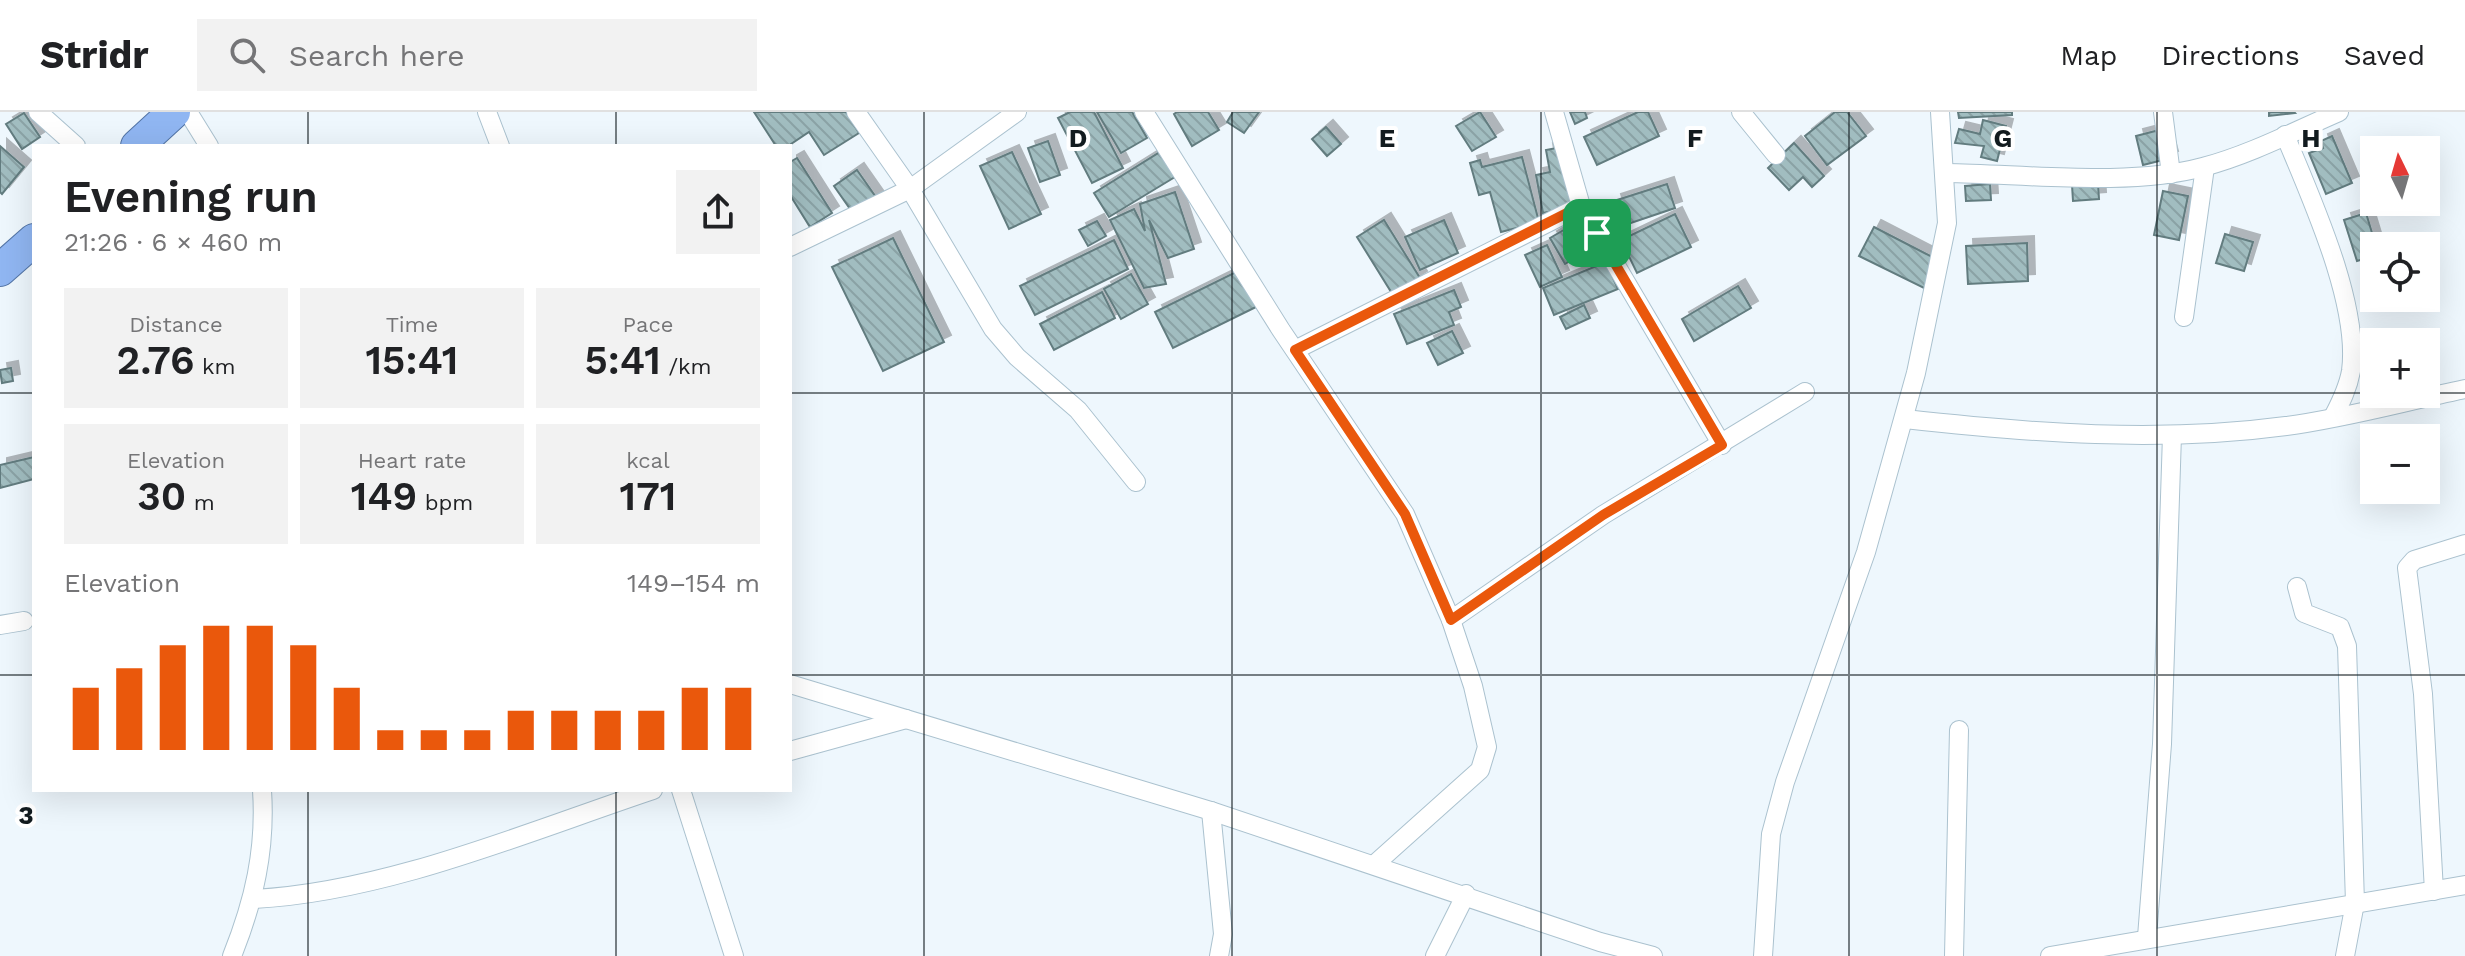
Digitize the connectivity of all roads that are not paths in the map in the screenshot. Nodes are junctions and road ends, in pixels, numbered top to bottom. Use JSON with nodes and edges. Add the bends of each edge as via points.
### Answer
{"nodes":[{"id":1,"x":38,"y":112,"type":"edge"},
{"id":2,"x":174,"y":112,"type":"edge"},
{"id":3,"x":188,"y":112,"type":"edge"},
{"id":4,"x":487,"y":112,"type":"edge"},
{"id":5,"x":856,"y":112,"type":"edge"},
{"id":6,"x":1017,"y":112,"type":"edge"},
{"id":7,"x":1144,"y":112,"type":"edge"},
{"id":8,"x":1554,"y":112,"type":"edge"},
{"id":9,"x":1741,"y":112,"type":"edge"},
{"id":10,"x":1940,"y":112,"type":"edge"},
{"id":11,"x":2163,"y":112,"type":"edge"},
{"id":12,"x":2339,"y":112,"type":"edge"},
{"id":13,"x":2285,"y":135,"type":"junction"},
{"id":14,"x":74,"y":144,"type":"edge"},
{"id":15,"x":139,"y":144,"type":"edge"},
{"id":16,"x":208,"y":144,"type":"edge"},
{"id":17,"x":499,"y":144,"type":"edge"},
{"id":18,"x":1776,"y":155,"type":"dead end"},
{"id":19,"x":2205,"y":167,"type":"junction"},
{"id":20,"x":1946,"y":173,"type":"junction"},
{"id":21,"x":2171,"y":174,"type":"junction"},
{"id":22,"x":910,"y":189,"type":"junction"},
{"id":23,"x":1581,"y":206,"type":"junction"},
{"id":24,"x":32,"y":242,"type":"edge"},
{"id":25,"x":792,"y":246,"type":"edge"},
{"id":26,"x":0,"y":270,"type":"edge"},
{"id":27,"x":2184,"y":317,"type":"dead end"},
{"id":28,"x":1295,"y":350,"type":"junction"},
{"id":29,"x":2465,"y":389,"type":"edge"},
{"id":30,"x":1805,"y":392,"type":"dead end"},
{"id":31,"x":2333,"y":417,"type":"junction"},
{"id":32,"x":1905,"y":419,"type":"junction"},
{"id":33,"x":2172,"y":435,"type":"junction"},
{"id":34,"x":1722,"y":445,"type":"junction"},
{"id":35,"x":1136,"y":482,"type":"dead end"},
{"id":36,"x":2465,"y":544,"type":"edge"},
{"id":37,"x":2297,"y":587,"type":"dead end"},
{"id":38,"x":1451,"y":620,"type":"junction"},
{"id":39,"x":24,"y":621,"type":"dead end"},
{"id":40,"x":0,"y":625,"type":"edge"},
{"id":41,"x":792,"y":685,"type":"edge"},
{"id":42,"x":906,"y":719,"type":"junction"},
{"id":43,"x":1959,"y":730,"type":"dead end"},
{"id":44,"x":792,"y":750,"type":"edge"},
{"id":45,"x":262,"y":792,"type":"edge"},
{"id":46,"x":647,"y":792,"type":"edge"},
{"id":47,"x":682,"y":792,"type":"edge"},
{"id":48,"x":1211,"y":811,"type":"junction"},
{"id":49,"x":1375,"y":864,"type":"junction"},
{"id":50,"x":2465,"y":885,"type":"edge"},
{"id":51,"x":2434,"y":891,"type":"junction"},
{"id":52,"x":1466,"y":894,"type":"junction"},
{"id":53,"x":254,"y":899,"type":"junction"},
{"id":54,"x":2355,"y":903,"type":"junction"},
{"id":55,"x":2147,"y":937,"type":"junction"},
{"id":56,"x":232,"y":956,"type":"edge"},
{"id":57,"x":734,"y":956,"type":"edge"},
{"id":58,"x":1219,"y":956,"type":"edge"},
{"id":59,"x":1435,"y":956,"type":"edge"},
{"id":60,"x":1653,"y":956,"type":"edge"},
{"id":61,"x":1763,"y":956,"type":"edge"},
{"id":62,"x":1954,"y":956,"type":"edge"},
{"id":63,"x":2050,"y":956,"type":"edge"},
{"id":64,"x":2345,"y":956,"type":"edge"}],
"edges":[{"from":1,"to":14,"type":"street"},
{"from":2,"to":15,"type":"highway"},
{"from":3,"to":16,"type":"street"},
{"from":4,"to":17,"type":"street"},
{"from":5,"to":22,"type":"street"},
{"from":6,"to":22,"type":"street"},
{"from":7,"to":28,"type":"street"},
{"from":8,"to":23,"type":"street"},
{"from":9,"to":18,"type":"street"},
{"from":10,"to":20,"type":"street"},
{"from":11,"to":21,"type":"street"},
{"from":12,"to":13,"type":"street"},
{"from":13,"to":19,"type":"street"},
{"from":13,"to":31,"type":"street","via":[[2331,252],[2352,352],[2344,395]]},
{"from":19,"to":21,"type":"street"},
{"from":19,"to":27,"type":"street"},
{"from":20,"to":21,"type":"street"},
{"from":20,"to":32,"type":"street","via":[[1947,223]]},
{"from":22,"to":25,"type":"street"},
{"from":22,"to":35,"type":"street","via":[[993,329],[1078,410]]},
{"from":23,"to":28,"type":"street"},
{"from":23,"to":34,"type":"street"},
{"from":24,"to":26,"type":"highway"},
{"from":28,"to":38,"type":"street","via":[[1405,514]]},
{"from":29,"to":31,"type":"street"},
{"from":30,"to":34,"type":"street"},
{"from":31,"to":33,"type":"street"},
{"from":32,"to":33,"type":"street","via":[[2004,430]]},
{"from":32,"to":61,"type":"street","via":[[1775,821]]},
{"from":33,"to":55,"type":"street","via":[[2162,744]]},
{"from":34,"to":38,"type":"street","via":[[1603,515]]},
{"from":36,"to":51,"type":"street","via":[[2414,560],[2407,568],[2423,694]]},
{"from":37,"to":54,"type":"street","via":[[2304,613],[2345,634]]},
{"from":38,"to":49,"type":"street","via":[[1487,747],[1484,758],[1480,770],[1457,793]]},
{"from":39,"to":40,"type":"street"},
{"from":41,"to":42,"type":"street"},
{"from":42,"to":44,"type":"street"},
{"from":42,"to":48,"type":"street"},
{"from":43,"to":62,"type":"street"},
{"from":45,"to":53,"type":"street"},
{"from":46,"to":53,"type":"street","via":[[357,886]]},
{"from":47,"to":57,"type":"street"},
{"from":48,"to":49,"type":"street"},
{"from":48,"to":58,"type":"street","via":[[1223,934]]},
{"from":49,"to":52,"type":"street"},
{"from":50,"to":51,"type":"street"},
{"from":51,"to":54,"type":"street"},
{"from":52,"to":59,"type":"street"},
{"from":52,"to":60,"type":"street"},
{"from":53,"to":56,"type":"street"},
{"from":54,"to":55,"type":"street"},
{"from":54,"to":64,"type":"street"},
{"from":55,"to":63,"type":"street"}]}
